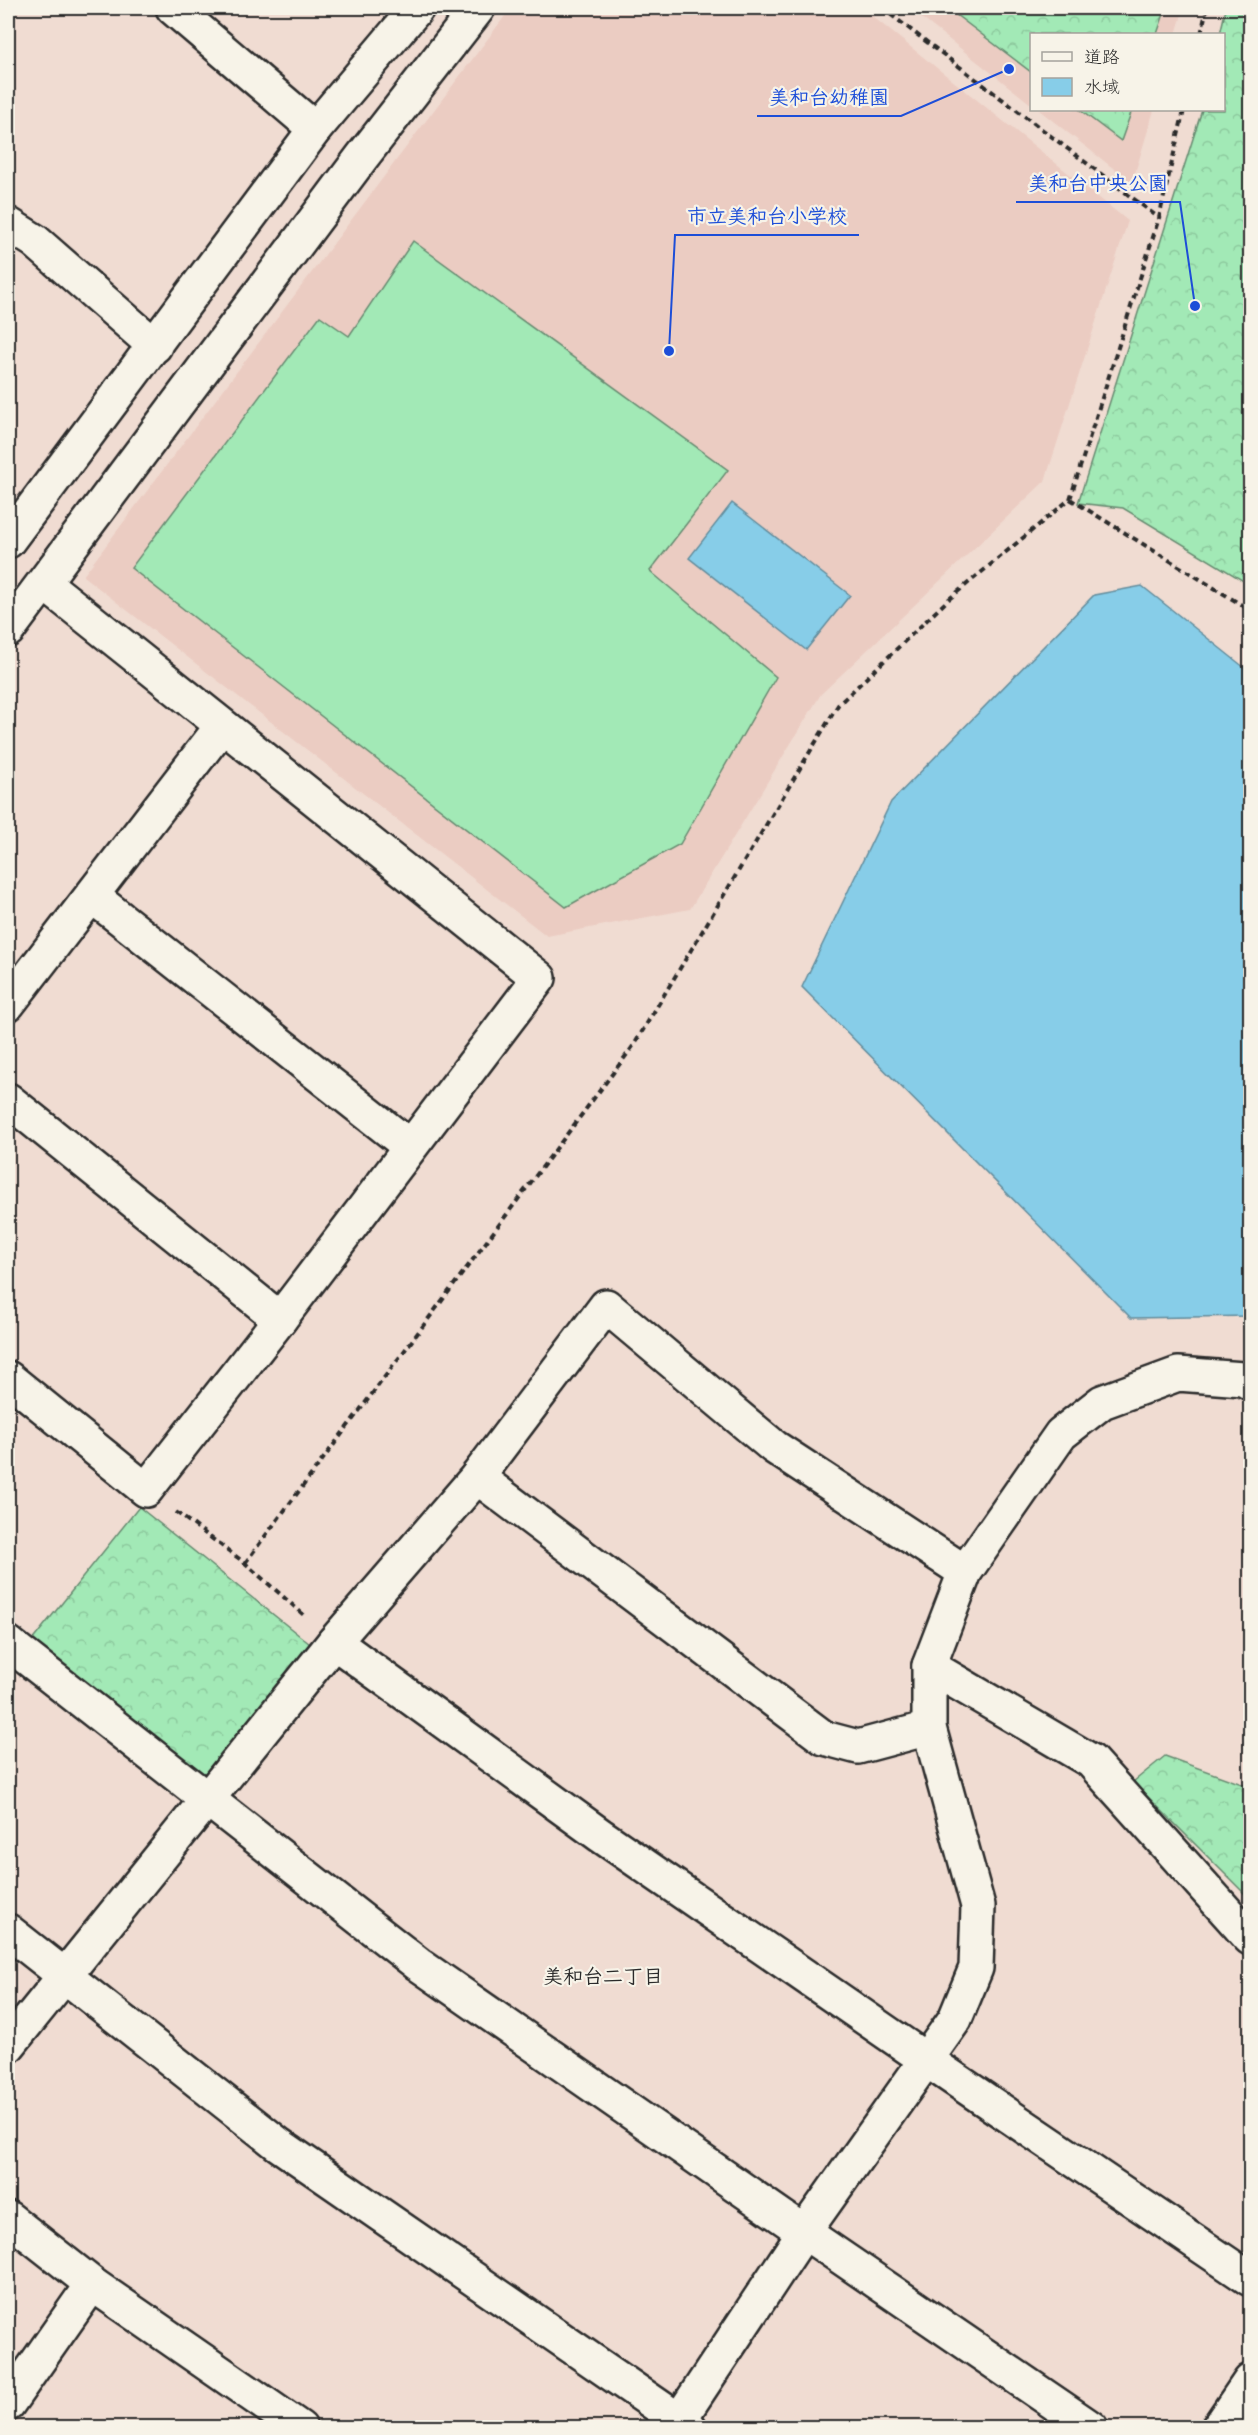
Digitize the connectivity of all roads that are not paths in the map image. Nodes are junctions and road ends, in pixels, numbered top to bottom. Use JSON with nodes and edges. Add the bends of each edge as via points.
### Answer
{"nodes":[{"id":1,"x":173,"y":8,"type":"edge"},
{"id":2,"x":417,"y":8,"type":"edge"},
{"id":3,"x":478,"y":8,"type":"edge"},
{"id":4,"x":315,"y":129,"type":"junction"},
{"id":5,"x":8,"y":224,"type":"edge"},
{"id":6,"x":155,"y":346,"type":"junction"},
{"id":7,"x":8,"y":542,"type":"edge"},
{"id":8,"x":44,"y":583,"type":"junction"},
{"id":9,"x":8,"y":630,"type":"edge"},
{"id":10,"x":222,"y":726,"type":"junction"},
{"id":11,"x":92,"y":896,"type":"junction"},
{"id":12,"x":8,"y":1004,"type":"edge"},
{"id":13,"x":8,"y":1100,"type":"edge"},
{"id":14,"x":409,"y":1146,"type":"junction"},
{"id":15,"x":280,"y":1319,"type":"junction"},
{"id":16,"x":8,"y":1377,"type":"edge"},
{"id":17,"x":1251,"y":1383,"type":"edge"},
{"id":18,"x":477,"y":1477,"type":"junction"},
{"id":19,"x":964,"y":1572,"type":"junction"},
{"id":20,"x":334,"y":1642,"type":"junction"},
{"id":21,"x":8,"y":1643,"type":"edge"},
{"id":22,"x":929,"y":1666,"type":"junction"},
{"id":23,"x":929,"y":1728,"type":"junction"},
{"id":24,"x":207,"y":1800,"type":"junction"},
{"id":25,"x":8,"y":1931,"type":"edge"},
{"id":26,"x":1251,"y":1938,"type":"edge"},
{"id":27,"x":64,"y":1976,"type":"junction"},
{"id":28,"x":8,"y":2046,"type":"edge"},
{"id":29,"x":925,"y":2060,"type":"junction"},
{"id":30,"x":8,"y":2218,"type":"edge"},
{"id":31,"x":804,"y":2232,"type":"junction"},
{"id":32,"x":1251,"y":2279,"type":"edge"},
{"id":33,"x":92,"y":2284,"type":"junction"},
{"id":34,"x":1251,"y":2381,"type":"edge"},
{"id":35,"x":8,"y":2404,"type":"edge"},
{"id":36,"x":681,"y":2425,"type":"edge"},
{"id":37,"x":300,"y":2427,"type":"edge"},
{"id":38,"x":1091,"y":2427,"type":"edge"},
{"id":39,"x":1218,"y":2427,"type":"edge"}],
"edges":[{"from":1,"to":4,"type":"street"},
{"from":2,"to":4,"type":"street"},
{"from":3,"to":8,"type":"street"},
{"from":4,"to":6,"type":"street"},
{"from":5,"to":6,"type":"street","via":[[35,241]]},
{"from":6,"to":7,"type":"street"},
{"from":8,"to":9,"type":"street"},
{"from":8,"to":10,"type":"street"},
{"from":10,"to":11,"type":"street"},
{"from":10,"to":14,"type":"street","via":[[538,978]]},
{"from":11,"to":12,"type":"street"},
{"from":11,"to":14,"type":"street"},
{"from":13,"to":15,"type":"street"},
{"from":14,"to":15,"type":"street"},
{"from":15,"to":16,"type":"street","via":[[146,1490]]},
{"from":17,"to":19,"type":"street","via":[[1178,1374],[1102,1402],[1061,1434]]},
{"from":18,"to":19,"type":"street","via":[[606,1306],[774,1447]]},
{"from":18,"to":20,"type":"street"},
{"from":18,"to":23,"type":"street","via":[[824,1738],[858,1747]]},
{"from":19,"to":22,"type":"street"},
{"from":20,"to":24,"type":"street"},
{"from":20,"to":29,"type":"street","via":[[600,1835]]},
{"from":21,"to":24,"type":"street"},
{"from":22,"to":23,"type":"street"},
{"from":22,"to":26,"type":"street","via":[[1091,1761]]},
{"from":23,"to":29,"type":"street","via":[[978,1906],[976,1968],[955,2019]]},
{"from":24,"to":27,"type":"street"},
{"from":24,"to":31,"type":"street","via":[[418,1964]]},
{"from":25,"to":27,"type":"street"},
{"from":27,"to":28,"type":"street"},
{"from":27,"to":36,"type":"street","via":[[278,2144]]},
{"from":29,"to":31,"type":"street"},
{"from":29,"to":32,"type":"street"},
{"from":30,"to":33,"type":"street"},
{"from":31,"to":36,"type":"street"},
{"from":31,"to":38,"type":"street"},
{"from":33,"to":35,"type":"street"},
{"from":33,"to":37,"type":"street"},
{"from":34,"to":39,"type":"street"}]}
